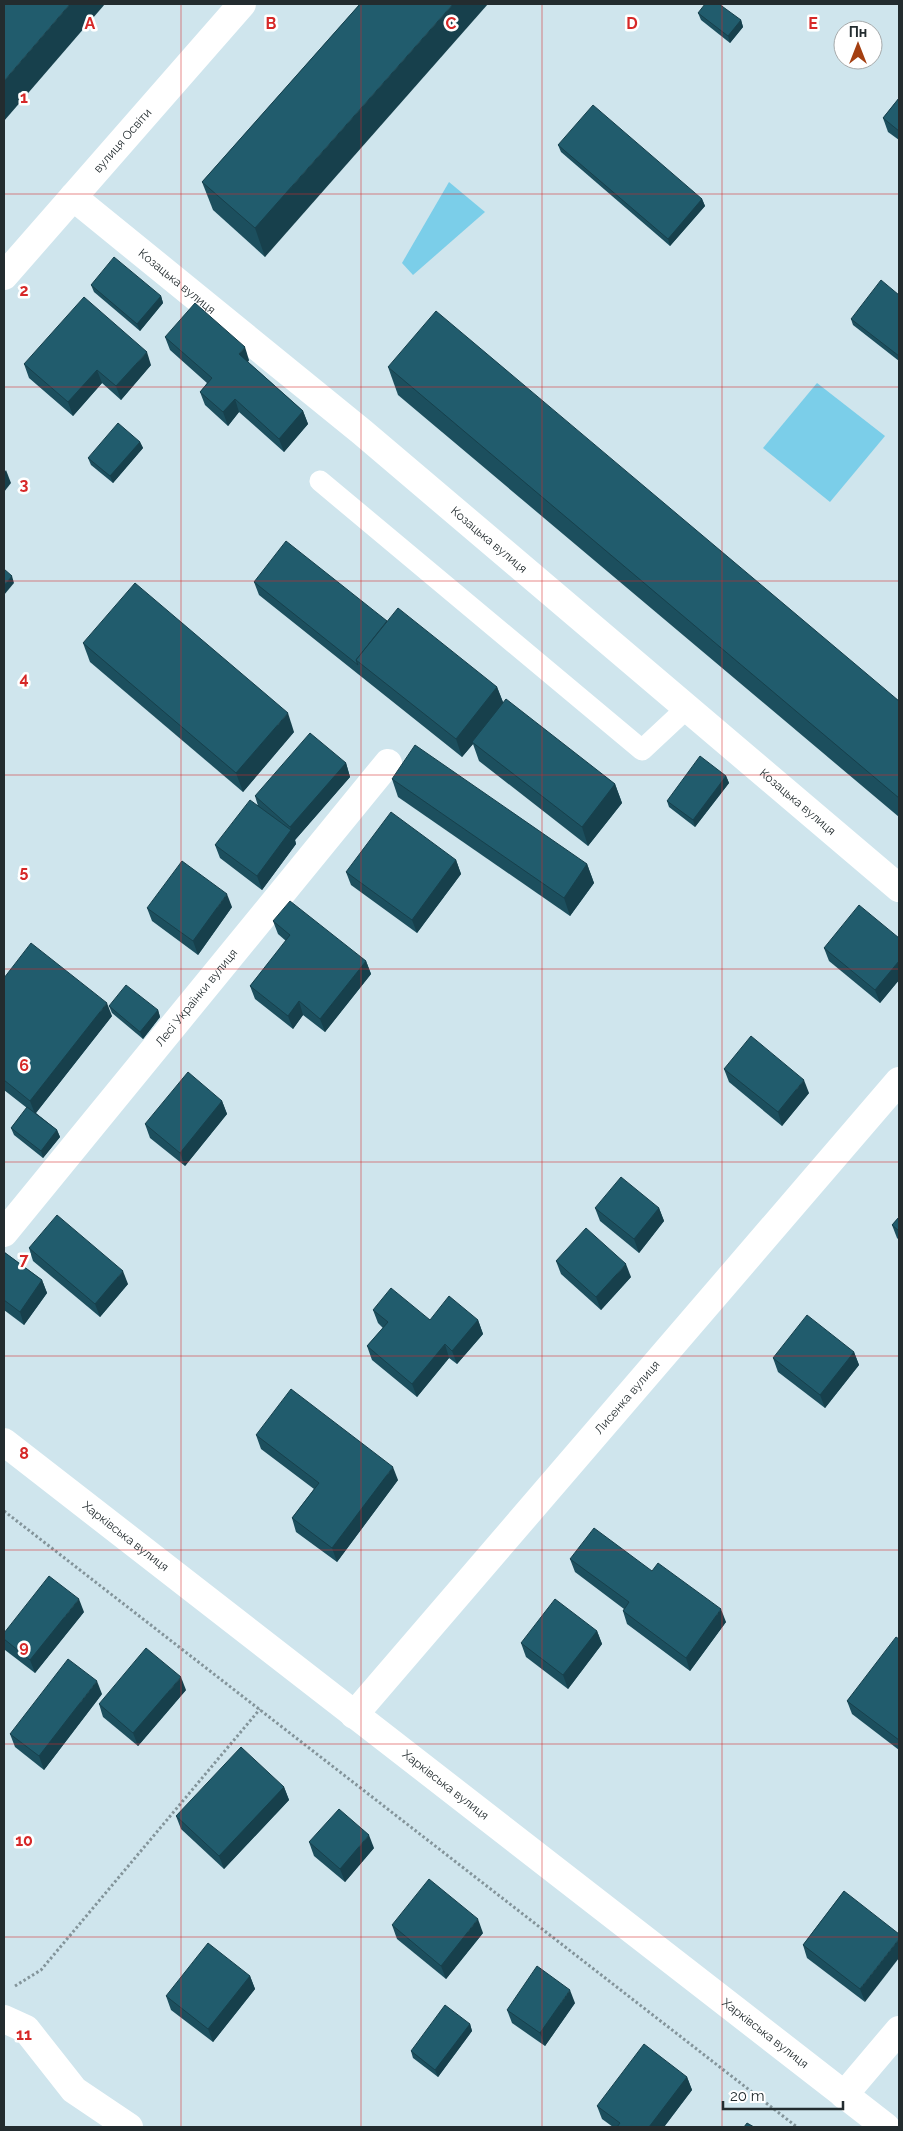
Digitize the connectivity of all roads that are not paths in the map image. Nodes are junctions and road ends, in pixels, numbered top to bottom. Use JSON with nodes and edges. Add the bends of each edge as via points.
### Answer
{"nodes":[{"id":1,"x":242,"y":4,"type":"edge"},
{"id":2,"x":73,"y":197,"type":"junction"},
{"id":3,"x":4,"y":276,"type":"edge"},
{"id":4,"x":320,"y":481,"type":"dead end"},
{"id":5,"x":687,"y":708,"type":"junction"},
{"id":6,"x":388,"y":763,"type":"dead end"},
{"id":7,"x":899,"y":888,"type":"edge"},
{"id":8,"x":899,"y":1081,"type":"edge"},
{"id":9,"x":4,"y":1233,"type":"edge"},
{"id":10,"x":4,"y":1442,"type":"edge"},
{"id":11,"x":354,"y":1715,"type":"junction"},
{"id":12,"x":4,"y":2018,"type":"edge"},
{"id":13,"x":899,"y":2030,"type":"edge"},
{"id":14,"x":844,"y":2095,"type":"junction"},
{"id":15,"x":129,"y":2127,"type":"edge"},
{"id":16,"x":886,"y":2127,"type":"edge"}],
"edges":[{"from":1,"to":2,"type":"street","name":"вулиця Освіти"},
{"from":2,"to":3,"type":"street","name":"вулиця Освіти"},
{"from":2,"to":5,"type":"street","name":"Козацька вулиця","via":[[362,432]]},
{"from":4,"to":5,"type":"lane","via":[[642,750]]},
{"from":5,"to":7,"type":"street","name":"Козацька вулиця"},
{"from":6,"to":9,"type":"street","name":"Лесі Українки вулиця"},
{"from":8,"to":11,"type":"street","name":"Лисенка вулиця"},
{"from":10,"to":11,"type":"street","name":"Харківська вулиця"},
{"from":11,"to":14,"type":"street","name":"Харківська вулиця"},
{"from":12,"to":15,"type":"street","via":[[26,2029],[74,2090]]},
{"from":13,"to":14,"type":"street"},
{"from":14,"to":16,"type":"street","name":"Харківська вулиця"}]}
